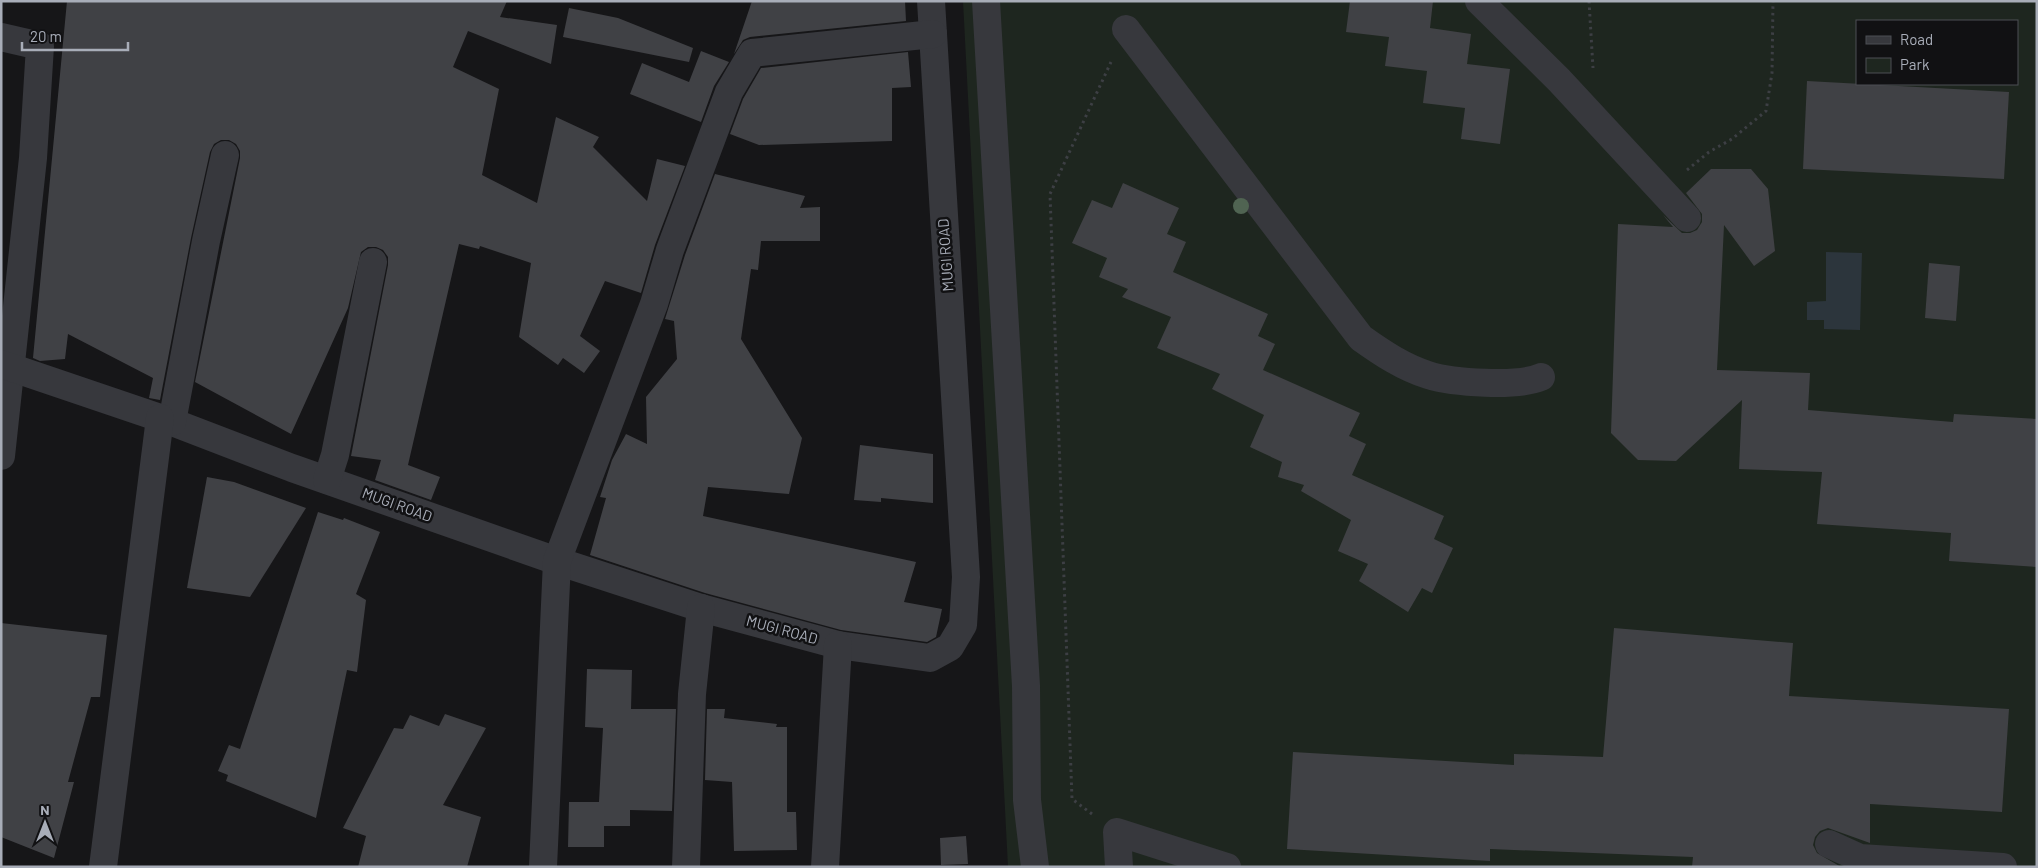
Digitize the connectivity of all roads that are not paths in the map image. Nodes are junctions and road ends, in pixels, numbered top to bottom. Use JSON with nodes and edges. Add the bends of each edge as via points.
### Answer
{"nodes":[{"id":1,"x":931,"y":1,"type":"edge"},
{"id":2,"x":986,"y":1,"type":"edge"},
{"id":3,"x":1479,"y":1,"type":"edge"},
{"id":4,"x":1126,"y":29,"type":"road end"},
{"id":5,"x":933,"y":34,"type":"junction"},
{"id":6,"x":1,"y":37,"type":"edge"},
{"id":7,"x":225,"y":155,"type":"dead end"},
{"id":8,"x":1687,"y":218,"type":"dead end"},
{"id":9,"x":373,"y":262,"type":"dead end"},
{"id":10,"x":6,"y":366,"type":"edge"},
{"id":11,"x":1541,"y":377,"type":"dead end"},
{"id":12,"x":166,"y":420,"type":"junction"},
{"id":13,"x":1,"y":456,"type":"edge"},
{"id":14,"x":327,"y":480,"type":"junction"},
{"id":15,"x":557,"y":561,"type":"junction"},
{"id":16,"x":701,"y":608,"type":"junction"},
{"id":17,"x":838,"y":645,"type":"junction"},
{"id":18,"x":1829,"y":844,"type":"dead end"},
{"id":19,"x":103,"y":867,"type":"edge"},
{"id":20,"x":543,"y":867,"type":"edge"},
{"id":21,"x":686,"y":867,"type":"edge"},
{"id":22,"x":825,"y":867,"type":"edge"},
{"id":23,"x":1035,"y":867,"type":"edge"},
{"id":24,"x":1119,"y":867,"type":"edge"},
{"id":25,"x":1227,"y":867,"type":"edge"},
{"id":26,"x":2003,"y":867,"type":"edge"}],
"edges":[{"from":1,"to":5,"type":"street","name":"MUGI ROAD"},
{"from":2,"to":23,"type":"street","via":[[1026,686],[1027,800]]},
{"from":3,"to":8,"type":"street","via":[[1559,80]]},
{"from":4,"to":11,"type":"street","via":[[1361,338],[1389,358],[1429,375],[1484,383],[1531,382]]},
{"from":5,"to":15,"type":"street","via":[[752,53],[745,62],[729,92],[670,250],[654,304]]},
{"from":5,"to":17,"type":"street","name":"MUGI ROAD","via":[[966,577],[963,625],[950,647],[930,658]]},
{"from":6,"to":10,"type":"street","via":[[40,46],[33,158]]},
{"from":7,"to":12,"type":"street"},
{"from":9,"to":14,"type":"street","via":[[335,455]]},
{"from":10,"to":12,"type":"street","name":"MUGI ROAD"},
{"from":10,"to":13,"type":"street"},
{"from":12,"to":14,"type":"street","name":"MUGI ROAD"},
{"from":12,"to":19,"type":"street"},
{"from":14,"to":15,"type":"street","name":"MUGI ROAD"},
{"from":15,"to":16,"type":"street","name":"MUGI ROAD"},
{"from":15,"to":20,"type":"street"},
{"from":16,"to":17,"type":"street","name":"MUGI ROAD"},
{"from":16,"to":21,"type":"street","via":[[692,694]]},
{"from":17,"to":22,"type":"street"},
{"from":18,"to":26,"type":"street","via":[[1860,858]]},
{"from":24,"to":25,"type":"street","via":[[1117,832]]}]}
